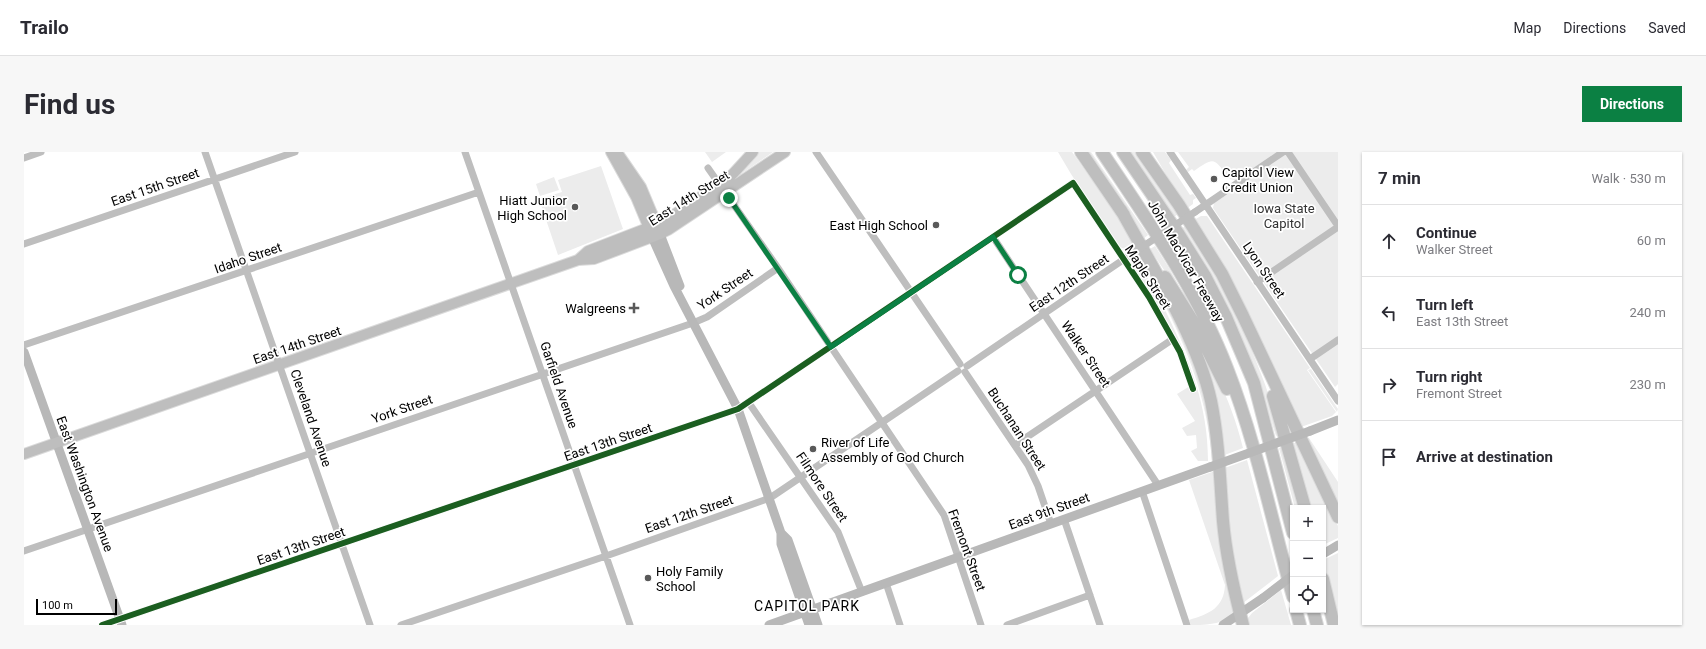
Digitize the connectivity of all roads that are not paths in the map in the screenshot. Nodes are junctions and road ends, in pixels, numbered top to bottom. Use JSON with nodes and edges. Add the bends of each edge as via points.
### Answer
{"nodes":[{"id":1,"x":41,"y":152,"type":"edge"},
{"id":2,"x":205,"y":152,"type":"edge"},
{"id":3,"x":294,"y":152,"type":"edge"},
{"id":4,"x":465,"y":152,"type":"edge"},
{"id":5,"x":611,"y":152,"type":"edge"},
{"id":6,"x":617,"y":152,"type":"edge"},
{"id":7,"x":753,"y":152,"type":"edge"},
{"id":8,"x":785,"y":152,"type":"edge"},
{"id":9,"x":816,"y":152,"type":"edge"},
{"id":10,"x":1080,"y":152,"type":"edge"},
{"id":11,"x":1102,"y":152,"type":"edge"},
{"id":12,"x":1123,"y":152,"type":"edge"},
{"id":13,"x":1142,"y":152,"type":"edge"},
{"id":14,"x":1147,"y":152,"type":"edge"},
{"id":15,"x":1170,"y":152,"type":"edge"},
{"id":16,"x":1284,"y":152,"type":"edge"},
{"id":17,"x":1288,"y":152,"type":"edge"},
{"id":18,"x":24,"y":158,"type":"edge"},
{"id":19,"x":708,"y":168,"type":"dead end"},
{"id":20,"x":214,"y":179,"type":"junction"},
{"id":21,"x":1072,"y":183,"type":"joint"},
{"id":22,"x":1167,"y":187,"type":"junction"},
{"id":23,"x":722,"y":188,"type":"junction"},
{"id":24,"x":479,"y":192,"type":"junction"},
{"id":25,"x":1205,"y":205,"type":"junction"},
{"id":26,"x":1120,"y":210,"type":"junction"},
{"id":27,"x":1338,"y":227,"type":"edge"},
{"id":28,"x":654,"y":231,"type":"junction"},
{"id":29,"x":993,"y":237,"type":"junction"},
{"id":30,"x":24,"y":244,"type":"edge"},
{"id":31,"x":1124,"y":260,"type":"junction"},
{"id":32,"x":778,"y":268,"type":"junction"},
{"id":33,"x":246,"y":271,"type":"junction"},
{"id":34,"x":1257,"y":282,"type":"junction"},
{"id":35,"x":510,"y":284,"type":"junction"},
{"id":36,"x":911,"y":292,"type":"junction"},
{"id":37,"x":1044,"y":314,"type":"junction"},
{"id":38,"x":693,"y":323,"type":"junction"},
{"id":39,"x":1172,"y":339,"type":"junction"},
{"id":40,"x":1338,"y":340,"type":"edge"},
{"id":41,"x":24,"y":345,"type":"edge"},
{"id":42,"x":831,"y":347,"type":"junction"},
{"id":43,"x":1257,"y":348,"type":"junction"},
{"id":44,"x":24,"y":352,"type":"edge"},
{"id":45,"x":1310,"y":359,"type":"junction"},
{"id":46,"x":280,"y":365,"type":"junction"},
{"id":47,"x":963,"y":368,"type":"junction"},
{"id":48,"x":542,"y":374,"type":"junction"},
{"id":49,"x":1193,"y":389,"type":"dead end"},
{"id":50,"x":1096,"y":391,"type":"junction"},
{"id":51,"x":1338,"y":401,"type":"edge"},
{"id":52,"x":749,"y":403,"type":"junction"},
{"id":53,"x":738,"y":409,"type":"junction"},
{"id":54,"x":1338,"y":420,"type":"edge"},
{"id":55,"x":882,"y":423,"type":"junction"},
{"id":56,"x":56,"y":443,"type":"junction"},
{"id":57,"x":1015,"y":445,"type":"junction"},
{"id":58,"x":311,"y":452,"type":"junction"},
{"id":59,"x":24,"y":454,"type":"edge"},
{"id":60,"x":574,"y":465,"type":"junction"},
{"id":61,"x":802,"y":477,"type":"junction"},
{"id":62,"x":1158,"y":485,"type":"junction"},
{"id":63,"x":1142,"y":491,"type":"junction"},
{"id":64,"x":770,"y":498,"type":"junction"},
{"id":65,"x":1304,"y":505,"type":"edge"},
{"id":66,"x":1338,"y":518,"type":"edge"},
{"id":67,"x":1064,"y":519,"type":"junction"},
{"id":68,"x":1290,"y":521,"type":"edge"},
{"id":69,"x":1051,"y":524,"type":"junction"},
{"id":70,"x":1274,"y":527,"type":"junction"},
{"id":71,"x":88,"y":528,"type":"junction"},
{"id":72,"x":341,"y":544,"type":"junction"},
{"id":73,"x":1338,"y":545,"type":"edge"},
{"id":74,"x":24,"y":551,"type":"edge"},
{"id":75,"x":1326,"y":552,"type":"edge"},
{"id":76,"x":606,"y":556,"type":"junction"},
{"id":77,"x":958,"y":557,"type":"junction"},
{"id":78,"x":1290,"y":577,"type":"edge"},
{"id":79,"x":886,"y":583,"type":"junction"},
{"id":80,"x":1290,"y":586,"type":"edge"},
{"id":81,"x":862,"y":592,"type":"junction"},
{"id":82,"x":1326,"y":592,"type":"edge"},
{"id":83,"x":1090,"y":595,"type":"junction"},
{"id":84,"x":809,"y":611,"type":"junction"},
{"id":85,"x":1297,"y":613,"type":"edge"},
{"id":86,"x":1314,"y":613,"type":"edge"},
{"id":87,"x":1241,"y":619,"type":"edge"},
{"id":88,"x":121,"y":622,"type":"edge"},
{"id":89,"x":102,"y":625,"type":"edge"},
{"id":90,"x":370,"y":625,"type":"edge"},
{"id":91,"x":401,"y":625,"type":"edge"},
{"id":92,"x":630,"y":625,"type":"edge"},
{"id":93,"x":769,"y":625,"type":"edge"},
{"id":94,"x":809,"y":625,"type":"edge"},
{"id":95,"x":818,"y":625,"type":"edge"},
{"id":96,"x":900,"y":625,"type":"edge"},
{"id":97,"x":981,"y":625,"type":"edge"},
{"id":98,"x":1007,"y":625,"type":"edge"},
{"id":99,"x":1100,"y":625,"type":"edge"},
{"id":100,"x":1187,"y":625,"type":"edge"},
{"id":101,"x":1223,"y":625,"type":"edge"},
{"id":102,"x":1300,"y":625,"type":"edge"},
{"id":103,"x":1317,"y":625,"type":"edge"},
{"id":104,"x":1334,"y":625,"type":"edge"}],
"edges":[{"from":1,"to":18,"type":"street"},
{"from":2,"to":20,"type":"street","name":"Cleveland Avenue"},
{"from":3,"to":20,"type":"street","name":"East 15th Street"},
{"from":4,"to":24,"type":"street","name":"Garfield Avenue"},
{"from":5,"to":28,"type":"main road"},
{"from":6,"to":28,"type":"main road","via":[[641,187]]},
{"from":7,"to":23,"type":"main road"},
{"from":8,"to":23,"type":"main road","name":"East 14th Street"},
{"from":9,"to":36,"type":"street","name":"Buchanan Street"},
{"from":10,"to":26,"type":"highway"},
{"from":11,"to":70,"type":"highway","name":"John MacVicar Freeway","via":[[1162,242],[1194,296],[1214,337],[1246,422]]},
{"from":12,"to":68,"type":"highway","name":"John MacVicar Freeway","via":[[1205,276],[1226,317],[1254,383]]},
{"from":13,"to":22,"type":"highway"},
{"from":14,"to":22,"type":"highway"},
{"from":15,"to":25,"type":"street","name":"Lyon Street"},
{"from":16,"to":25,"type":"street","name":"East 12th Street"},
{"from":17,"to":27,"type":"street"},
{"from":19,"to":23,"type":"street","name":"Fremont Street"},
{"from":20,"to":30,"type":"street","name":"East 15th Street"},
{"from":20,"to":33,"type":"street","name":"Cleveland Avenue"},
{"from":21,"to":29,"type":"street","name":"East 13th Street"},
{"from":21,"to":31,"type":"street","name":"Maple Street"},
{"from":22,"to":43,"type":"highway","via":[[1222,274]]},
{"from":23,"to":28,"type":"main road","name":"East 14th Street"},
{"from":23,"to":32,"type":"street","name":"Fremont Street"},
{"from":24,"to":33,"type":"street","name":"Idaho Street"},
{"from":24,"to":35,"type":"street","name":"Garfield Avenue"},
{"from":25,"to":31,"type":"street","name":"East 12th Street","bridge":true},
{"from":25,"to":34,"type":"street","name":"Lyon Street"},
{"from":26,"to":70,"type":"highway","via":[[1209,349],[1227,388]]},
{"from":26,"to":87,"type":"highway","via":[[1188,338],[1211,400],[1216,430],[1225,542]]},
{"from":27,"to":34,"type":"street"},
{"from":28,"to":35,"type":"main road","name":"East 14th Street","via":[[594,260],[578,260]]},
{"from":28,"to":38,"type":"street"},
{"from":29,"to":36,"type":"street","name":"East 13th Street"},
{"from":29,"to":37,"type":"street","name":"Walker Street"},
{"from":31,"to":37,"type":"street","name":"East 12th Street"},
{"from":31,"to":39,"type":"street","name":"Maple Street","via":[[1149,297]]},
{"from":32,"to":38,"type":"street","name":"York Street","via":[[707,317]]},
{"from":32,"to":42,"type":"street","name":"Fremont Street"},
{"from":33,"to":41,"type":"street","name":"Idaho Street"},
{"from":33,"to":46,"type":"street","name":"Cleveland Avenue"},
{"from":34,"to":45,"type":"street","name":"Lyon Street"},
{"from":35,"to":46,"type":"main road","name":"East 14th Street"},
{"from":35,"to":48,"type":"street","name":"Garfield Avenue"},
{"from":36,"to":42,"type":"street","name":"East 13th Street"},
{"from":36,"to":47,"type":"street","name":"Buchanan Street"},
{"from":37,"to":47,"type":"street","name":"East 12th Street"},
{"from":37,"to":50,"type":"street","name":"Walker Street"},
{"from":38,"to":48,"type":"street","name":"York Street"},
{"from":38,"to":53,"type":"street"},
{"from":39,"to":49,"type":"street","name":"Maple Street","via":[[1180,352]]},
{"from":39,"to":50,"type":"street"},
{"from":40,"to":45,"type":"street"},
{"from":42,"to":52,"type":"street","name":"East 13th Street"},
{"from":42,"to":55,"type":"street","name":"Fremont Street"},
{"from":43,"to":65,"type":"highway","via":[[1278,410]]},
{"from":43,"to":66,"type":"highway"},
{"from":44,"to":56,"type":"street","name":"East Washington Avenue"},
{"from":45,"to":51,"type":"street","name":"Lyon Street"},
{"from":46,"to":56,"type":"main road","name":"East 14th Street"},
{"from":46,"to":58,"type":"street","name":"Cleveland Avenue"},
{"from":47,"to":55,"type":"street","name":"East 12th Street"},
{"from":47,"to":57,"type":"street","name":"Buchanan Street"},
{"from":48,"to":58,"type":"street","name":"York Street"},
{"from":48,"to":60,"type":"street","name":"Garfield Avenue"},
{"from":50,"to":57,"type":"street"},
{"from":50,"to":62,"type":"street","name":"Walker Street"},
{"from":52,"to":53,"type":"street","name":"East 13th Street"},
{"from":52,"to":61,"type":"street","name":"Filmore Street"},
{"from":53,"to":60,"type":"street","name":"East 13th Street"},
{"from":53,"to":64,"type":"street"},
{"from":54,"to":62,"type":"street","name":"East 9th Street","bridge":true},
{"from":55,"to":61,"type":"street","name":"East 12th Street"},
{"from":55,"to":77,"type":"street","name":"Fremont Street","via":[[944,515]]},
{"from":56,"to":59,"type":"main road","name":"East 14th Street"},
{"from":56,"to":71,"type":"street","name":"East Washington Avenue"},
{"from":57,"to":69,"type":"street","name":"Buchanan Street","via":[[1032,472]]},
{"from":58,"to":71,"type":"street","name":"York Street"},
{"from":58,"to":72,"type":"street","name":"Cleveland Avenue"},
{"from":60,"to":72,"type":"street","name":"East 13th Street"},
{"from":60,"to":76,"type":"street","name":"Garfield Avenue"},
{"from":61,"to":64,"type":"street","name":"East 12th Street"},
{"from":61,"to":81,"type":"street","name":"Filmore Street","via":[[838,532]]},
{"from":62,"to":63,"type":"street","name":"East 9th Street"},
{"from":63,"to":67,"type":"street","name":"East 9th Street"},
{"from":63,"to":100,"type":"street"},
{"from":64,"to":76,"type":"street","name":"East 12th Street"},
{"from":64,"to":84,"type":"street","via":[[782,533],[788,540]]},
{"from":67,"to":69,"type":"street","name":"East 9th Street"},
{"from":67,"to":83,"type":"street"},
{"from":69,"to":77,"type":"street","name":"East 9th Street"},
{"from":70,"to":80,"type":"highway","name":"John MacVicar Freeway"},
{"from":71,"to":74,"type":"street","name":"York Street"},
{"from":71,"to":88,"type":"street","name":"East Washington Avenue"},
{"from":72,"to":88,"type":"street","name":"East 13th Street"},
{"from":72,"to":90,"type":"street","name":"Cleveland Avenue"},
{"from":73,"to":75,"type":"street"},
{"from":76,"to":91,"type":"street","name":"East 12th Street"},
{"from":76,"to":92,"type":"street","name":"Garfield Avenue"},
{"from":77,"to":79,"type":"street","name":"East 9th Street"},
{"from":77,"to":97,"type":"street","name":"Fremont Street"},
{"from":78,"to":87,"type":"street","bridge":true},
{"from":79,"to":81,"type":"street","name":"East 9th Street"},
{"from":79,"to":96,"type":"street"},
{"from":81,"to":84,"type":"street","name":"East 9th Street"},
{"from":82,"to":104,"type":"highway"},
{"from":83,"to":98,"type":"street"},
{"from":83,"to":99,"type":"street"},
{"from":84,"to":93,"type":"street","name":"East 9th Street"},
{"from":84,"to":94,"type":"street"},
{"from":84,"to":95,"type":"street"},
{"from":85,"to":102,"type":"highway"},
{"from":86,"to":103,"type":"highway"},
{"from":87,"to":101,"type":"street"},
{"from":88,"to":89,"type":"street","name":"East 13th Street"}]}
